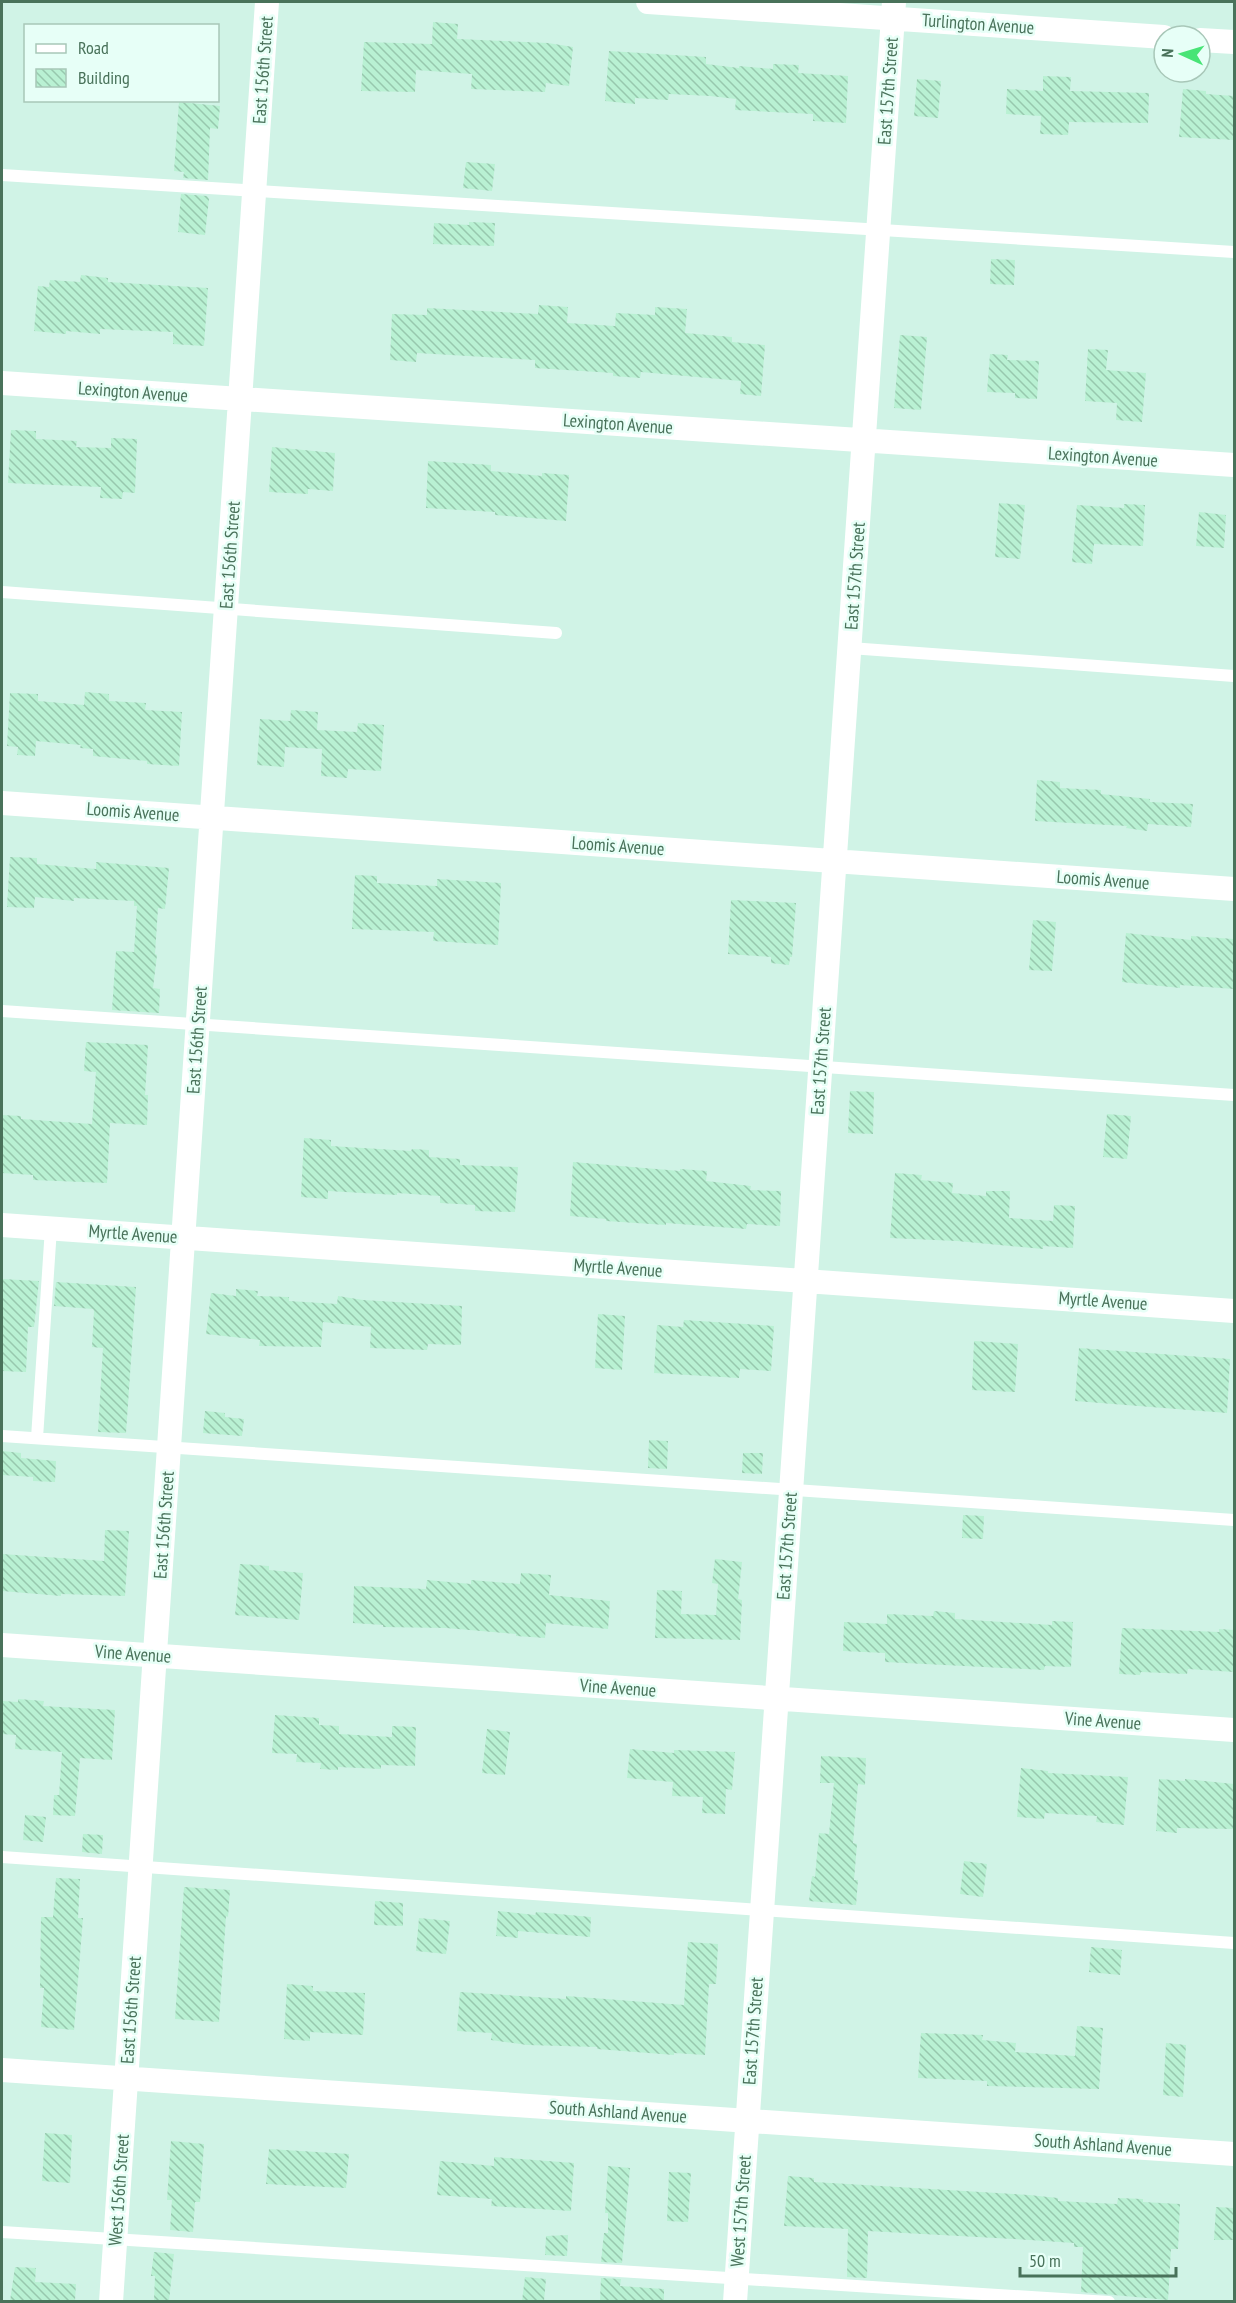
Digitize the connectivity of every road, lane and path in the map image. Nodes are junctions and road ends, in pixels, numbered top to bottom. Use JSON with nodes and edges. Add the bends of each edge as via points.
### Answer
{"nodes":[{"id":1,"x":267,"y":2,"type":"edge"},
{"id":2,"x":648,"y":2,"type":"edge"},
{"id":3,"x":894,"y":10,"type":"edge"},
{"id":4,"x":1152,"y":36,"type":"edge"},
{"id":5,"x":1212,"y":41,"type":"edge"},
{"id":6,"x":1234,"y":42,"type":"edge"},
{"id":7,"x":2,"y":175,"type":"edge"},
{"id":8,"x":254,"y":190,"type":"junction"},
{"id":9,"x":879,"y":231,"type":"junction"},
{"id":10,"x":1234,"y":252,"type":"edge"},
{"id":11,"x":2,"y":383,"type":"edge"},
{"id":12,"x":240,"y":399,"type":"junction"},
{"id":13,"x":864,"y":441,"type":"junction"},
{"id":14,"x":1234,"y":465,"type":"edge"},
{"id":15,"x":2,"y":592,"type":"edge"},
{"id":16,"x":226,"y":609,"type":"junction"},
{"id":17,"x":556,"y":633,"type":"dead end"},
{"id":18,"x":850,"y":648,"type":"junction"},
{"id":19,"x":1234,"y":676,"type":"edge"},
{"id":20,"x":2,"y":803,"type":"edge"},
{"id":21,"x":212,"y":818,"type":"junction"},
{"id":22,"x":835,"y":861,"type":"junction"},
{"id":23,"x":1234,"y":889,"type":"edge"},
{"id":24,"x":2,"y":1011,"type":"edge"},
{"id":25,"x":198,"y":1024,"type":"junction"},
{"id":26,"x":820,"y":1067,"type":"junction"},
{"id":27,"x":1234,"y":1095,"type":"edge"},
{"id":28,"x":2,"y":1225,"type":"edge"},
{"id":29,"x":51,"y":1228,"type":"junction"},
{"id":30,"x":183,"y":1238,"type":"junction"},
{"id":31,"x":806,"y":1281,"type":"junction"},
{"id":32,"x":1234,"y":1311,"type":"edge"},
{"id":33,"x":2,"y":1436,"type":"edge"},
{"id":34,"x":37,"y":1438,"type":"junction"},
{"id":35,"x":169,"y":1448,"type":"junction"},
{"id":36,"x":791,"y":1490,"type":"junction"},
{"id":37,"x":1234,"y":1520,"type":"edge"},
{"id":38,"x":2,"y":1645,"type":"edge"},
{"id":39,"x":155,"y":1656,"type":"junction"},
{"id":40,"x":776,"y":1699,"type":"junction"},
{"id":41,"x":1234,"y":1730,"type":"edge"},
{"id":42,"x":2,"y":1857,"type":"edge"},
{"id":43,"x":141,"y":1866,"type":"junction"},
{"id":44,"x":762,"y":1910,"type":"junction"},
{"id":45,"x":1234,"y":1943,"type":"edge"},
{"id":46,"x":2,"y":2070,"type":"edge"},
{"id":47,"x":126,"y":2078,"type":"junction"},
{"id":48,"x":747,"y":2120,"type":"junction"},
{"id":49,"x":1234,"y":2154,"type":"edge"},
{"id":50,"x":2,"y":2232,"type":"edge"},
{"id":51,"x":116,"y":2240,"type":"junction"},
{"id":52,"x":736,"y":2290,"type":"edge"},
{"id":53,"x":111,"y":2301,"type":"edge"},
{"id":54,"x":1109,"y":2301,"type":"edge"}],
"edges":[{"from":1,"to":8,"type":"street","name":"East 156th Street"},
{"from":2,"to":3,"type":"street","name":"Turlington Avenue"},
{"from":3,"to":4,"type":"street","name":"Turlington Avenue"},
{"from":3,"to":9,"type":"street","name":"East 157th Street"},
{"from":5,"to":6,"type":"street"},
{"from":7,"to":8,"type":"lane"},
{"from":8,"to":9,"type":"lane"},
{"from":8,"to":12,"type":"street","name":"East 156th Street"},
{"from":9,"to":10,"type":"lane"},
{"from":9,"to":13,"type":"street","name":"East 157th Street"},
{"from":11,"to":12,"type":"street","name":"Lexington Avenue"},
{"from":12,"to":13,"type":"street","name":"Lexington Avenue"},
{"from":12,"to":16,"type":"street","name":"East 156th Street"},
{"from":13,"to":14,"type":"street","name":"Lexington Avenue"},
{"from":13,"to":18,"type":"street","name":"East 157th Street"},
{"from":15,"to":16,"type":"lane"},
{"from":16,"to":17,"type":"lane"},
{"from":16,"to":21,"type":"street","name":"East 156th Street"},
{"from":18,"to":19,"type":"lane"},
{"from":18,"to":22,"type":"street","name":"East 157th Street"},
{"from":20,"to":21,"type":"street","name":"Loomis Avenue"},
{"from":21,"to":22,"type":"street","name":"Loomis Avenue"},
{"from":21,"to":25,"type":"street","name":"East 156th Street"},
{"from":22,"to":23,"type":"street","name":"Loomis Avenue"},
{"from":22,"to":26,"type":"street","name":"East 157th Street"},
{"from":24,"to":25,"type":"lane"},
{"from":25,"to":26,"type":"lane"},
{"from":25,"to":30,"type":"street","name":"East 156th Street"},
{"from":26,"to":27,"type":"lane"},
{"from":26,"to":31,"type":"street","name":"East 157th Street"},
{"from":28,"to":29,"type":"street","name":"Myrtle Avenue"},
{"from":29,"to":30,"type":"street","name":"Myrtle Avenue"},
{"from":29,"to":34,"type":"lane"},
{"from":30,"to":31,"type":"street","name":"Myrtle Avenue"},
{"from":30,"to":35,"type":"street","name":"East 156th Street"},
{"from":31,"to":32,"type":"street","name":"Myrtle Avenue"},
{"from":31,"to":36,"type":"street","name":"East 157th Street"},
{"from":33,"to":34,"type":"lane"},
{"from":34,"to":35,"type":"lane"},
{"from":35,"to":36,"type":"lane"},
{"from":35,"to":39,"type":"street","name":"East 156th Street"},
{"from":36,"to":37,"type":"lane"},
{"from":36,"to":40,"type":"street","name":"East 157th Street"},
{"from":38,"to":39,"type":"street","name":"Vine Avenue"},
{"from":39,"to":40,"type":"street","name":"Vine Avenue"},
{"from":39,"to":43,"type":"street","name":"East 156th Street"},
{"from":40,"to":41,"type":"street","name":"Vine Avenue"},
{"from":40,"to":44,"type":"street","name":"East 157th Street"},
{"from":42,"to":43,"type":"lane"},
{"from":43,"to":44,"type":"lane"},
{"from":43,"to":47,"type":"street","name":"East 156th Street"},
{"from":44,"to":45,"type":"lane"},
{"from":44,"to":48,"type":"street","name":"East 157th Street"},
{"from":46,"to":47,"type":"street","name":"South Ashland Avenue"},
{"from":47,"to":48,"type":"street","name":"South Ashland Avenue"},
{"from":47,"to":51,"type":"street","name":"West 156th Street"},
{"from":48,"to":49,"type":"street","name":"South Ashland Avenue"},
{"from":48,"to":52,"type":"street","name":"West 157th Street"},
{"from":50,"to":51,"type":"lane"},
{"from":51,"to":52,"type":"lane"},
{"from":51,"to":53,"type":"street","name":"West 156th Street"},
{"from":52,"to":54,"type":"lane"}]}
